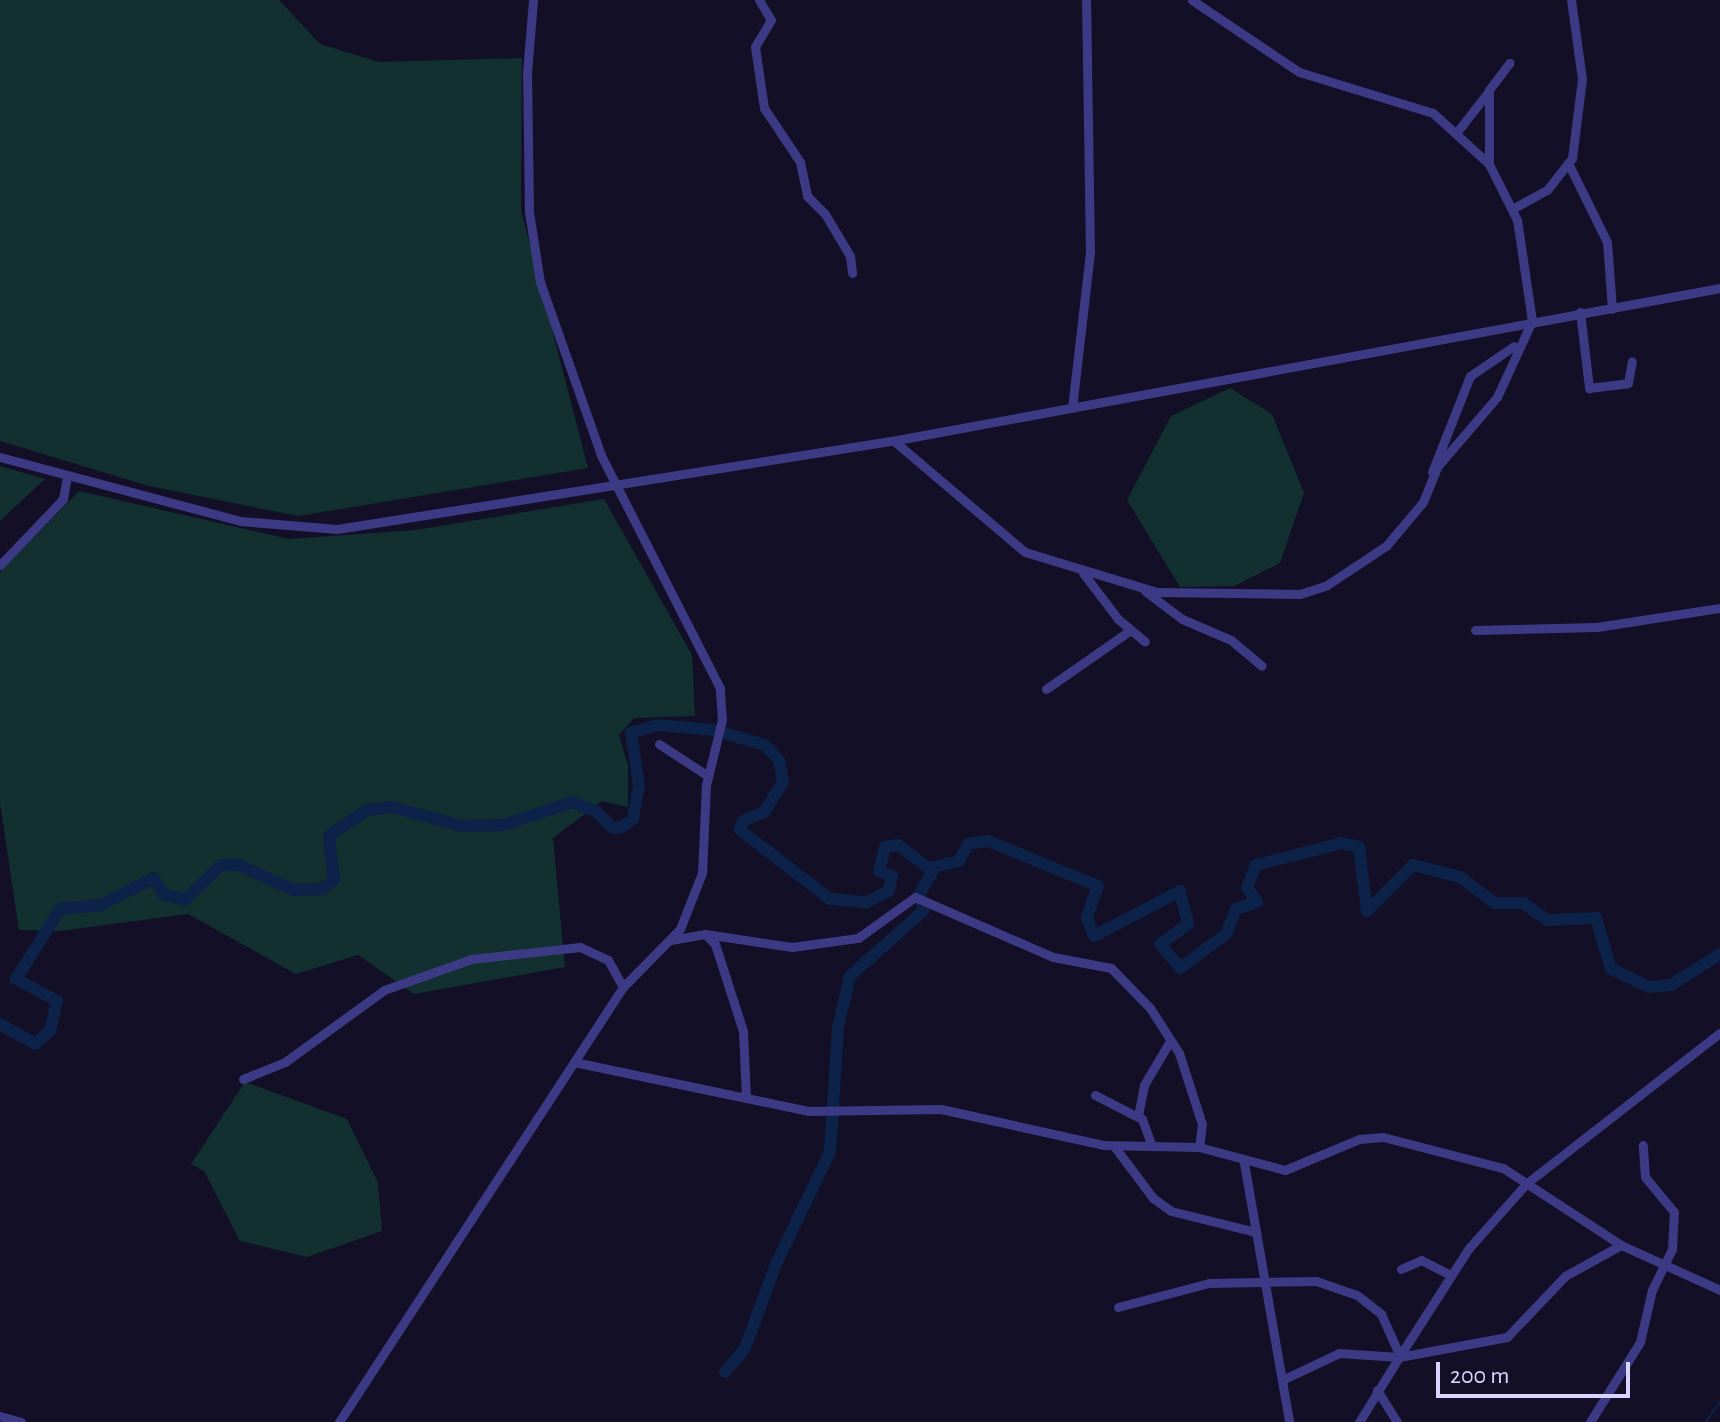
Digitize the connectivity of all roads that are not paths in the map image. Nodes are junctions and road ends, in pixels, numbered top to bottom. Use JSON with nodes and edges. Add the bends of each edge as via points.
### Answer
{"nodes":[{"id":1,"x":533,"y":0,"type":"edge"},
{"id":2,"x":759,"y":0,"type":"edge"},
{"id":3,"x":1086,"y":0,"type":"edge"},
{"id":4,"x":1192,"y":0,"type":"edge"},
{"id":5,"x":1571,"y":0,"type":"edge"},
{"id":6,"x":1509,"y":63,"type":"dead end"},
{"id":7,"x":1489,"y":90,"type":"junction"},
{"id":8,"x":1457,"y":132,"type":"junction"},
{"id":9,"x":1568,"y":163,"type":"junction"},
{"id":10,"x":1489,"y":164,"type":"junction"},
{"id":11,"x":1514,"y":208,"type":"junction"},
{"id":12,"x":852,"y":273,"type":"dead end"},
{"id":13,"x":1720,"y":288,"type":"edge"},
{"id":14,"x":1612,"y":309,"type":"junction"},
{"id":15,"x":1580,"y":312,"type":"junction"},
{"id":16,"x":1532,"y":321,"type":"junction"},
{"id":17,"x":1517,"y":344,"type":"junction"},
{"id":18,"x":1632,"y":361,"type":"dead end"},
{"id":19,"x":1072,"y":408,"type":"junction"},
{"id":20,"x":894,"y":441,"type":"junction"},
{"id":21,"x":0,"y":457,"type":"edge"},
{"id":22,"x":1431,"y":476,"type":"junction"},
{"id":23,"x":67,"y":477,"type":"junction"},
{"id":24,"x":616,"y":485,"type":"junction"},
{"id":25,"x":0,"y":565,"type":"edge"},
{"id":26,"x":1083,"y":573,"type":"junction"},
{"id":27,"x":1142,"y":589,"type":"junction"},
{"id":28,"x":1720,"y":608,"type":"edge"},
{"id":29,"x":1475,"y":630,"type":"dead end"},
{"id":30,"x":1129,"y":631,"type":"junction"},
{"id":31,"x":1145,"y":642,"type":"dead end"},
{"id":32,"x":1262,"y":666,"type":"dead end"},
{"id":33,"x":1046,"y":689,"type":"dead end"},
{"id":34,"x":659,"y":744,"type":"dead end"},
{"id":35,"x":708,"y":776,"type":"junction"},
{"id":36,"x":705,"y":934,"type":"junction"},
{"id":37,"x":671,"y":940,"type":"junction"},
{"id":38,"x":623,"y":987,"type":"junction"},
{"id":39,"x":1720,"y":1033,"type":"edge"},
{"id":40,"x":1170,"y":1041,"type":"junction"},
{"id":41,"x":574,"y":1062,"type":"junction"},
{"id":42,"x":243,"y":1079,"type":"dead end"},
{"id":43,"x":1095,"y":1095,"type":"dead end"},
{"id":44,"x":746,"y":1098,"type":"junction"},
{"id":45,"x":1138,"y":1116,"type":"junction"},
{"id":46,"x":1643,"y":1145,"type":"dead end"},
{"id":47,"x":1114,"y":1146,"type":"junction"},
{"id":48,"x":1152,"y":1146,"type":"junction"},
{"id":49,"x":1199,"y":1147,"type":"junction"},
{"id":50,"x":1244,"y":1163,"type":"junction"},
{"id":51,"x":1527,"y":1183,"type":"junction"},
{"id":52,"x":1256,"y":1232,"type":"junction"},
{"id":53,"x":1621,"y":1245,"type":"junction"},
{"id":54,"x":1667,"y":1262,"type":"junction"},
{"id":55,"x":1401,"y":1269,"type":"dead end"},
{"id":56,"x":1450,"y":1275,"type":"junction"},
{"id":57,"x":1263,"y":1278,"type":"junction"},
{"id":58,"x":1720,"y":1290,"type":"edge"},
{"id":59,"x":1118,"y":1307,"type":"dead end"},
{"id":60,"x":1399,"y":1357,"type":"junction"},
{"id":61,"x":1282,"y":1380,"type":"junction"},
{"id":62,"x":1377,"y":1390,"type":"junction"},
{"id":63,"x":0,"y":1416,"type":"edge"},
{"id":64,"x":21,"y":1422,"type":"edge"},
{"id":65,"x":339,"y":1422,"type":"edge"},
{"id":66,"x":1289,"y":1422,"type":"edge"},
{"id":67,"x":1359,"y":1422,"type":"edge"},
{"id":68,"x":1397,"y":1422,"type":"edge"},
{"id":69,"x":1590,"y":1422,"type":"edge"}],
"edges":[{"from":1,"to":24,"type":"street","via":[[527,73],[531,240],[550,314]]},
{"from":2,"to":12,"type":"street","via":[[771,20],[755,47],[764,108],[800,162],[807,196],[825,214],[850,256]]},
{"from":3,"to":19,"type":"street","via":[[1090,252]]},
{"from":4,"to":8,"type":"street","via":[[1287,67],[1422,108]]},
{"from":5,"to":9,"type":"street","via":[[1582,79]]},
{"from":6,"to":7,"type":"street"},
{"from":7,"to":8,"type":"street"},
{"from":7,"to":10,"type":"street"},
{"from":8,"to":10,"type":"street"},
{"from":9,"to":11,"type":"street","via":[[1547,190]]},
{"from":9,"to":14,"type":"street","via":[[1607,242]]},
{"from":10,"to":11,"type":"street"},
{"from":11,"to":16,"type":"street"},
{"from":13,"to":14,"type":"street"},
{"from":14,"to":15,"type":"street"},
{"from":15,"to":16,"type":"street"},
{"from":15,"to":18,"type":"street","via":[[1589,388],[1628,383]]},
{"from":16,"to":17,"type":"street"},
{"from":16,"to":19,"type":"street"},
{"from":17,"to":22,"type":"street","via":[[1497,397]]},
{"from":17,"to":22,"type":"street","via":[[1470,376]]},
{"from":19,"to":20,"type":"street"},
{"from":20,"to":24,"type":"street"},
{"from":20,"to":26,"type":"street","via":[[1025,552]]},
{"from":21,"to":23,"type":"street"},
{"from":22,"to":27,"type":"street","via":[[1423,502],[1386,546],[1320,588],[1285,594]]},
{"from":23,"to":24,"type":"street","via":[[240,521],[316,529]]},
{"from":23,"to":25,"type":"street","via":[[63,499]]},
{"from":24,"to":35,"type":"street","via":[[717,678],[722,720]]},
{"from":26,"to":27,"type":"street"},
{"from":26,"to":30,"type":"street"},
{"from":27,"to":32,"type":"street","via":[[1182,619],[1231,640]]},
{"from":28,"to":29,"type":"street","via":[[1597,627]]},
{"from":30,"to":31,"type":"street"},
{"from":30,"to":33,"type":"street"},
{"from":34,"to":35,"type":"street"},
{"from":35,"to":37,"type":"street","via":[[700,886]]},
{"from":36,"to":37,"type":"street"},
{"from":36,"to":40,"type":"street","via":[[792,947],[858,938],[906,901],[930,899],[1053,957],[1111,968],[1150,1008]]},
{"from":36,"to":44,"type":"street","via":[[720,956],[741,1019]]},
{"from":37,"to":38,"type":"street"},
{"from":38,"to":41,"type":"street"},
{"from":38,"to":42,"type":"street","via":[[608,960],[580,947],[471,959],[384,990],[285,1062]]},
{"from":39,"to":51,"type":"street"},
{"from":40,"to":45,"type":"street","via":[[1144,1085]]},
{"from":40,"to":49,"type":"street","via":[[1185,1067],[1202,1124]]},
{"from":41,"to":44,"type":"street"},
{"from":41,"to":65,"type":"street"},
{"from":43,"to":45,"type":"street"},
{"from":44,"to":47,"type":"street","via":[[833,1114],[941,1109]]},
{"from":45,"to":48,"type":"street"},
{"from":46,"to":54,"type":"street","via":[[1645,1177],[1675,1218]]},
{"from":47,"to":48,"type":"street"},
{"from":47,"to":52,"type":"street","via":[[1153,1198],[1171,1211]]},
{"from":48,"to":49,"type":"street"},
{"from":49,"to":50,"type":"street"},
{"from":50,"to":51,"type":"street","via":[[1294,1170],[1359,1139],[1383,1137],[1494,1164]]},
{"from":50,"to":52,"type":"street"},
{"from":51,"to":53,"type":"street"},
{"from":51,"to":56,"type":"street"},
{"from":52,"to":57,"type":"street"},
{"from":53,"to":54,"type":"street"},
{"from":53,"to":60,"type":"street","via":[[1565,1276],[1507,1337]]},
{"from":54,"to":58,"type":"street"},
{"from":54,"to":69,"type":"street","via":[[1652,1290],[1640,1342]]},
{"from":55,"to":56,"type":"street","via":[[1421,1260]]},
{"from":56,"to":60,"type":"street"},
{"from":57,"to":59,"type":"street","via":[[1159,1292]]},
{"from":57,"to":60,"type":"street","via":[[1316,1281],[1357,1295],[1389,1324]]},
{"from":57,"to":61,"type":"street"},
{"from":60,"to":61,"type":"street","via":[[1339,1353]]},
{"from":60,"to":62,"type":"street"},
{"from":61,"to":66,"type":"street"},
{"from":62,"to":67,"type":"street"},
{"from":62,"to":68,"type":"street"},
{"from":63,"to":64,"type":"street"}]}
